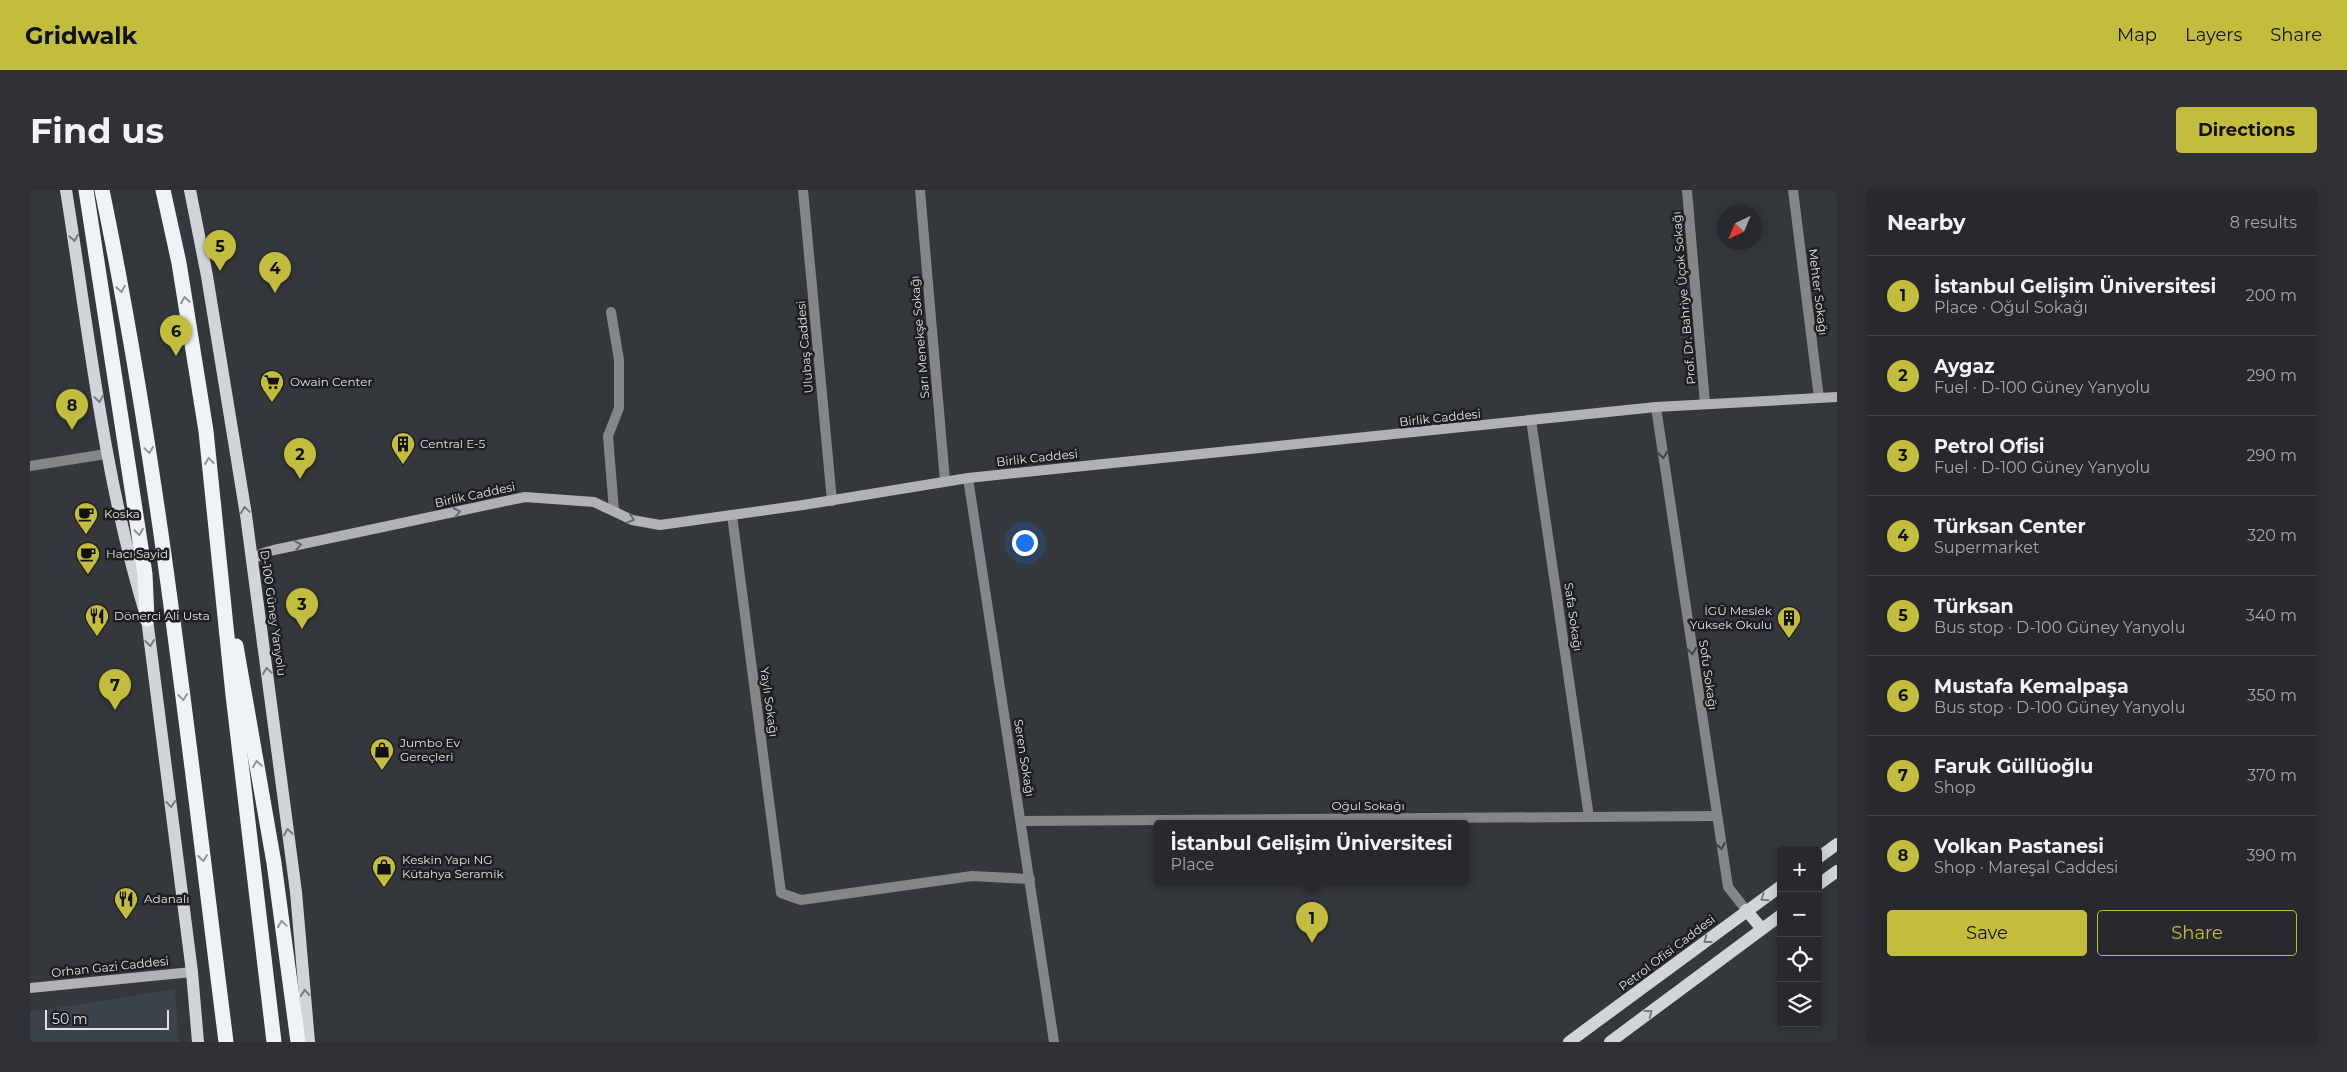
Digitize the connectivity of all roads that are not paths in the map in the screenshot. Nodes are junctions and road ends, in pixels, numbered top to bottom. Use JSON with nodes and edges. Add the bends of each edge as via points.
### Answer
{"nodes":[{"id":1,"x":66,"y":190,"type":"edge"},
{"id":2,"x":86,"y":190,"type":"edge"},
{"id":3,"x":102,"y":190,"type":"edge"},
{"id":4,"x":163,"y":190,"type":"edge"},
{"id":5,"x":190,"y":190,"type":"edge"},
{"id":6,"x":803,"y":190,"type":"edge"},
{"id":7,"x":920,"y":190,"type":"edge"},
{"id":8,"x":1687,"y":190,"type":"edge"},
{"id":9,"x":1793,"y":190,"type":"edge"},
{"id":10,"x":610,"y":312,"type":"dead end"},
{"id":11,"x":1837,"y":397,"type":"edge"},
{"id":12,"x":1819,"y":398,"type":"junction"},
{"id":13,"x":1705,"y":404,"type":"junction"},
{"id":14,"x":1656,"y":407,"type":"junction"},
{"id":15,"x":1531,"y":420,"type":"junction"},
{"id":16,"x":106,"y":454,"type":"junction"},
{"id":17,"x":30,"y":466,"type":"edge"},
{"id":18,"x":968,"y":478,"type":"junction"},
{"id":19,"x":945,"y":481,"type":"junction"},
{"id":20,"x":832,"y":501,"type":"junction"},
{"id":21,"x":614,"y":512,"type":"junction"},
{"id":22,"x":732,"y":515,"type":"junction"},
{"id":23,"x":252,"y":560,"type":"junction"},
{"id":24,"x":221,"y":579,"type":"junction"},
{"id":25,"x":147,"y":619,"type":"junction"},
{"id":26,"x":1716,"y":816,"type":"junction"},
{"id":27,"x":1589,"y":817,"type":"junction"},
{"id":28,"x":1154,"y":820,"type":"edge"},
{"id":29,"x":1163,"y":820,"type":"edge"},
{"id":30,"x":1021,"y":821,"type":"junction"},
{"id":31,"x":1837,"y":844,"type":"edge"},
{"id":32,"x":1822,"y":855,"type":"edge"},
{"id":33,"x":1836,"y":874,"type":"edge"},
{"id":34,"x":1030,"y":880,"type":"junction"},
{"id":35,"x":1822,"y":883,"type":"edge"},
{"id":36,"x":1777,"y":889,"type":"edge"},
{"id":37,"x":1746,"y":910,"type":"junction"},
{"id":38,"x":1777,"y":917,"type":"edge"},
{"id":39,"x":1762,"y":929,"type":"junction"},
{"id":40,"x":192,"y":972,"type":"junction"},
{"id":41,"x":30,"y":988,"type":"edge"},
{"id":42,"x":198,"y":1042,"type":"edge"},
{"id":43,"x":226,"y":1042,"type":"edge"},
{"id":44,"x":274,"y":1042,"type":"edge"},
{"id":45,"x":298,"y":1042,"type":"edge"},
{"id":46,"x":309,"y":1042,"type":"edge"},
{"id":47,"x":1054,"y":1042,"type":"edge"},
{"id":48,"x":1569,"y":1042,"type":"edge"},
{"id":49,"x":1610,"y":1042,"type":"edge"}],
"edges":[{"from":1,"to":16,"type":"main road","one_way":true},
{"from":2,"to":25,"type":"highway","one_way":true,"via":[[145,574]]},
{"from":3,"to":43,"type":"highway","one_way":true,"via":[[148,443]]},
{"from":24,"to":4,"type":"highway","one_way":true,"via":[[196,362]]},
{"from":23,"to":5,"type":"main road","name":"D-100 Güney Yanyolu","one_way":true,"via":[[207,276]]},
{"from":6,"to":20,"type":"street","name":"Ulubaş Caddesi"},
{"from":7,"to":19,"type":"street","name":"Sarı Menekşe Sokağı"},
{"from":8,"to":13,"type":"street","name":"Prof. Dr. Bahriye Üçok Sokağı"},
{"from":9,"to":12,"type":"street","name":"Mehter Sokağı"},
{"from":10,"to":21,"type":"street","via":[[619,360],[619,408],[608,436]]},
{"from":11,"to":12,"type":"street","name":"Birlik Caddesi"},
{"from":12,"to":13,"type":"street","name":"Birlik Caddesi"},
{"from":13,"to":14,"type":"street","name":"Birlik Caddesi"},
{"from":14,"to":15,"type":"street","name":"Birlik Caddesi"},
{"from":14,"to":26,"type":"street","name":"Sofu Sokağı","one_way":true},
{"from":15,"to":18,"type":"street","name":"Birlik Caddesi"},
{"from":15,"to":27,"type":"street","name":"Safa Sokağı"},
{"from":16,"to":17,"type":"street"},
{"from":16,"to":25,"type":"main road"},
{"from":18,"to":19,"type":"street","name":"Birlik Caddesi"},
{"from":18,"to":30,"type":"street","name":"Seren Sokağı"},
{"from":19,"to":20,"type":"street","name":"Birlik Caddesi"},
{"from":20,"to":22,"type":"street","name":"Birlik Caddesi"},
{"from":21,"to":22,"type":"street","name":"Birlik Caddesi","one_way":true,"via":[[632,520],[660,525]]},
{"from":23,"to":21,"type":"street","name":"Birlik Caddesi","one_way":true,"via":[[274,550],[524,497],[594,502]]},
{"from":22,"to":34,"type":"street","name":"Yaylı Sokağı","via":[[781,893],[801,900],[972,876]]},
{"from":46,"to":23,"type":"main road","name":"D-100 Güney Yanyolu","one_way":true,"via":[[296,892]]},
{"from":24,"to":44,"type":"highway"},
{"from":45,"to":24,"type":"highway","one_way":true,"via":[[274,863],[244,684]]},
{"from":25,"to":40,"type":"main road","one_way":true},
{"from":26,"to":27,"type":"street","name":"Oğul Sokağı"},
{"from":26,"to":37,"type":"street","name":"Sofu Sokağı","one_way":true,"via":[[1728,887]]},
{"from":27,"to":29,"type":"street","name":"Oğul Sokağı"},
{"from":28,"to":30,"type":"street","name":"Oğul Sokağı"},
{"from":30,"to":34,"type":"street","name":"Seren Sokağı"},
{"from":31,"to":32,"type":"main road"},
{"from":33,"to":35,"type":"main road"},
{"from":34,"to":47,"type":"street","name":"Seren Sokağı"},
{"from":36,"to":37,"type":"main road","name":"Petrol Ofisi Caddesi","one_way":true},
{"from":37,"to":39,"type":"main road"},
{"from":37,"to":48,"type":"main road","name":"Petrol Ofisi Caddesi","one_way":true},
{"from":38,"to":39,"type":"main road"},
{"from":49,"to":39,"type":"main road","one_way":true},
{"from":40,"to":41,"type":"street","name":"Orhan Gazi Caddesi"},
{"from":40,"to":42,"type":"main road"}]}
